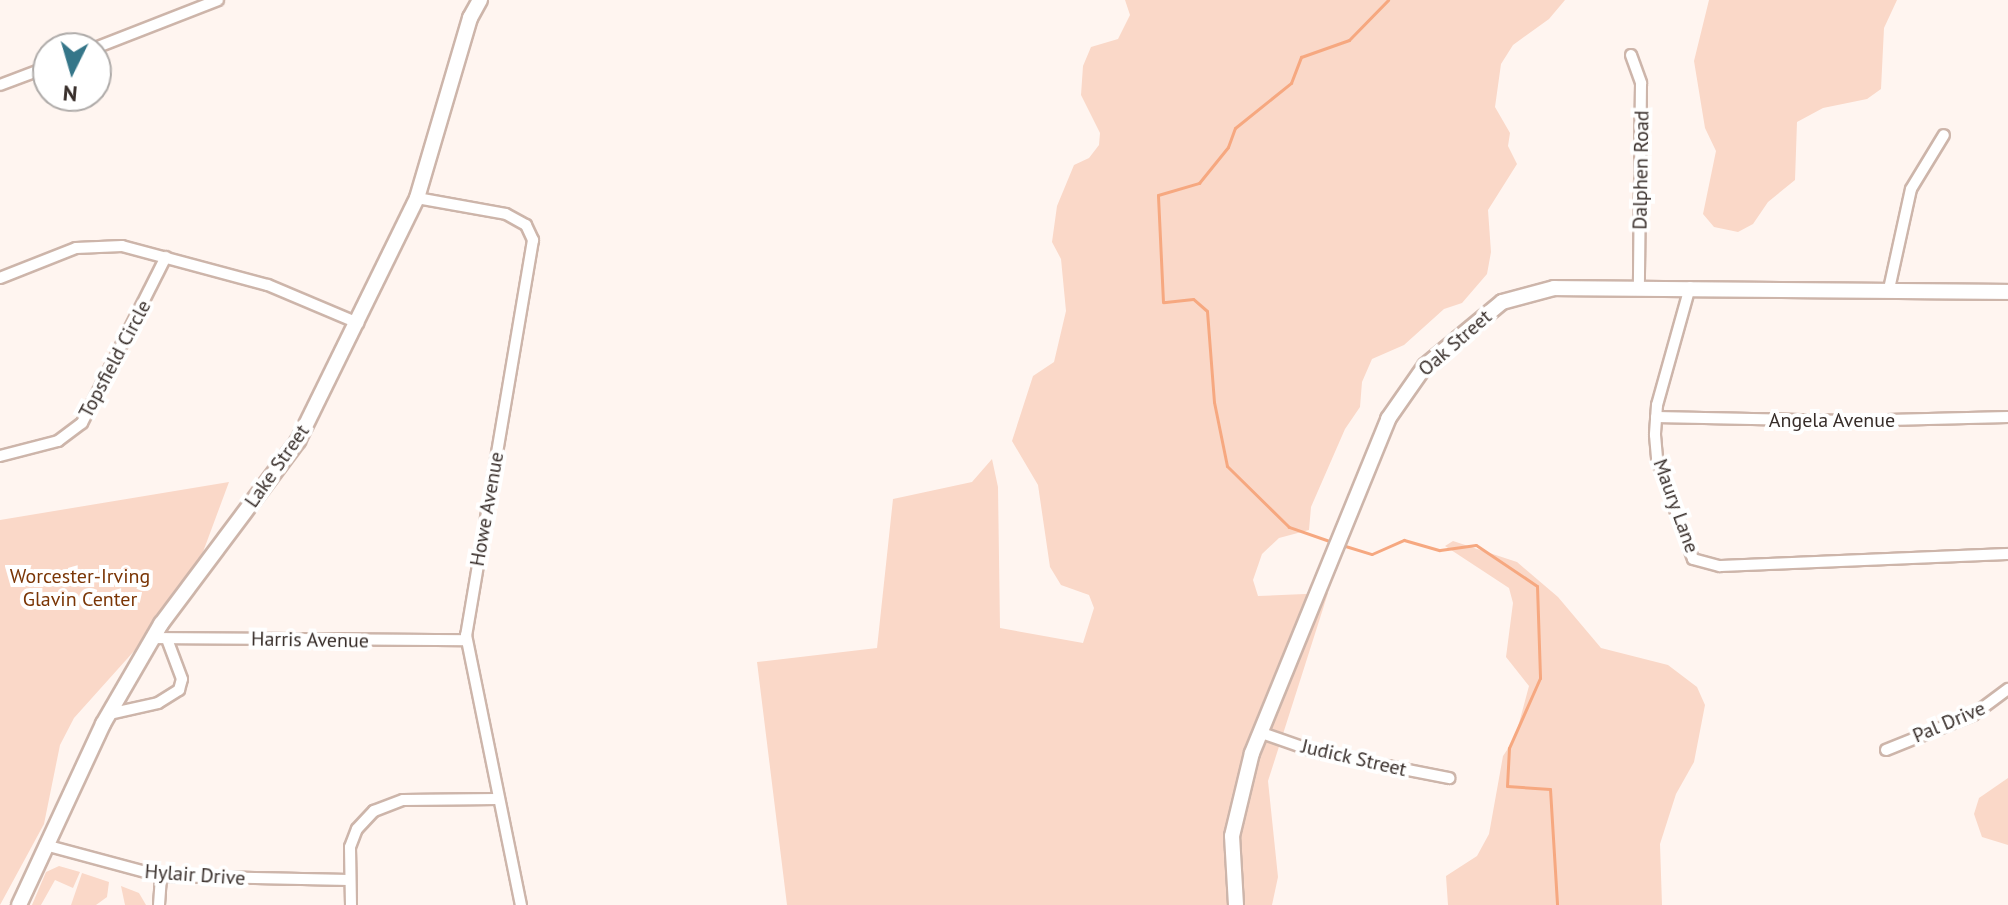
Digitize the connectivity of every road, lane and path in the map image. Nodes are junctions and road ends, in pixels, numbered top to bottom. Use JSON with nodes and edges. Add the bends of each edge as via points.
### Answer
{"nodes":[{"id":1,"x":218,"y":0,"type":"edge"},
{"id":2,"x":480,"y":0,"type":"edge"},
{"id":3,"x":112,"y":41,"type":"edge"},
{"id":4,"x":1631,"y":55,"type":"dead end"},
{"id":5,"x":32,"y":73,"type":"edge"},
{"id":6,"x":0,"y":85,"type":"edge"},
{"id":7,"x":1944,"y":135,"type":"dead end"},
{"id":8,"x":417,"y":198,"type":"junction"},
{"id":9,"x":166,"y":257,"type":"junction"},
{"id":10,"x":0,"y":278,"type":"edge"},
{"id":11,"x":1639,"y":287,"type":"junction"},
{"id":12,"x":1690,"y":287,"type":"junction"},
{"id":13,"x":1889,"y":289,"type":"junction"},
{"id":14,"x":2008,"y":292,"type":"edge"},
{"id":15,"x":358,"y":323,"type":"junction"},
{"id":16,"x":1656,"y":417,"type":"junction"},
{"id":17,"x":2008,"y":417,"type":"edge"},
{"id":18,"x":0,"y":456,"type":"edge"},
{"id":19,"x":2008,"y":554,"type":"edge"},
{"id":20,"x":160,"y":638,"type":"junction"},
{"id":21,"x":466,"y":640,"type":"junction"},
{"id":22,"x":2008,"y":689,"type":"edge"},
{"id":23,"x":109,"y":714,"type":"junction"},
{"id":24,"x":1259,"y":732,"type":"junction"},
{"id":25,"x":1886,"y":750,"type":"dead end"},
{"id":26,"x":1449,"y":778,"type":"dead end"},
{"id":27,"x":497,"y":799,"type":"junction"},
{"id":28,"x":45,"y":845,"type":"junction"},
{"id":29,"x":161,"y":876,"type":"junction"},
{"id":30,"x":349,"y":880,"type":"junction"},
{"id":31,"x":19,"y":905,"type":"edge"},
{"id":32,"x":159,"y":905,"type":"edge"},
{"id":33,"x":351,"y":905,"type":"edge"},
{"id":34,"x":521,"y":905,"type":"edge"},
{"id":35,"x":1236,"y":905,"type":"edge"}],
"edges":[{"from":1,"to":3,"type":"street"},
{"from":2,"to":8,"type":"street","name":"Lake Street","via":[[470,18]]},
{"from":4,"to":11,"type":"street","name":"Dalphen Road","via":[[1641,83]]},
{"from":5,"to":6,"type":"street"},
{"from":7,"to":13,"type":"street","via":[[1911,189]]},
{"from":8,"to":15,"type":"street","name":"Lake Street"},
{"from":8,"to":21,"type":"street","name":"Howe Avenue","via":[[510,216],[526,225],[533,240]]},
{"from":9,"to":10,"type":"street","via":[[93,245]]},
{"from":9,"to":15,"type":"street","via":[[268,285]]},
{"from":9,"to":18,"type":"street","name":"Topsfield Circle","via":[[82,423],[58,441]]},
{"from":11,"to":12,"type":"street","name":"Oak Street"},
{"from":11,"to":24,"type":"street","name":"Oak Street","via":[[1526,292],[1502,302],[1405,389]]},
{"from":12,"to":13,"type":"street","name":"Oak Street"},
{"from":12,"to":16,"type":"street","name":"Maury Lane"},
{"from":13,"to":14,"type":"street","name":"Oak Street"},
{"from":15,"to":20,"type":"street","name":"Lake Street","via":[[298,441]]},
{"from":16,"to":17,"type":"street","name":"Angela Avenue"},
{"from":16,"to":19,"type":"street","name":"Maury Lane","via":[[1657,460],[1680,515],[1689,554],[1697,562],[1720,566]]},
{"from":20,"to":21,"type":"street","name":"Harris Avenue"},
{"from":20,"to":23,"type":"street","name":"Lake Street"},
{"from":20,"to":23,"type":"street","via":[[182,679],[179,690],[158,703]]},
{"from":21,"to":27,"type":"street","name":"Howe Avenue"},
{"from":22,"to":25,"type":"street","name":"Pal Drive","via":[[1973,715]]},
{"from":23,"to":28,"type":"street","name":"Lake Street"},
{"from":24,"to":26,"type":"street","name":"Judick Street","via":[[1316,752]]},
{"from":24,"to":35,"type":"street","name":"Oak Street","via":[[1232,836]]},
{"from":27,"to":30,"type":"street","via":[[416,799],[382,806],[353,838]]},
{"from":27,"to":34,"type":"street","name":"Howe Avenue"},
{"from":28,"to":29,"type":"street","name":"Hylair Drive"},
{"from":28,"to":31,"type":"street","name":"Lake Street"},
{"from":29,"to":30,"type":"street","name":"Hylair Drive"},
{"from":29,"to":32,"type":"street"},
{"from":30,"to":33,"type":"street"}]}
